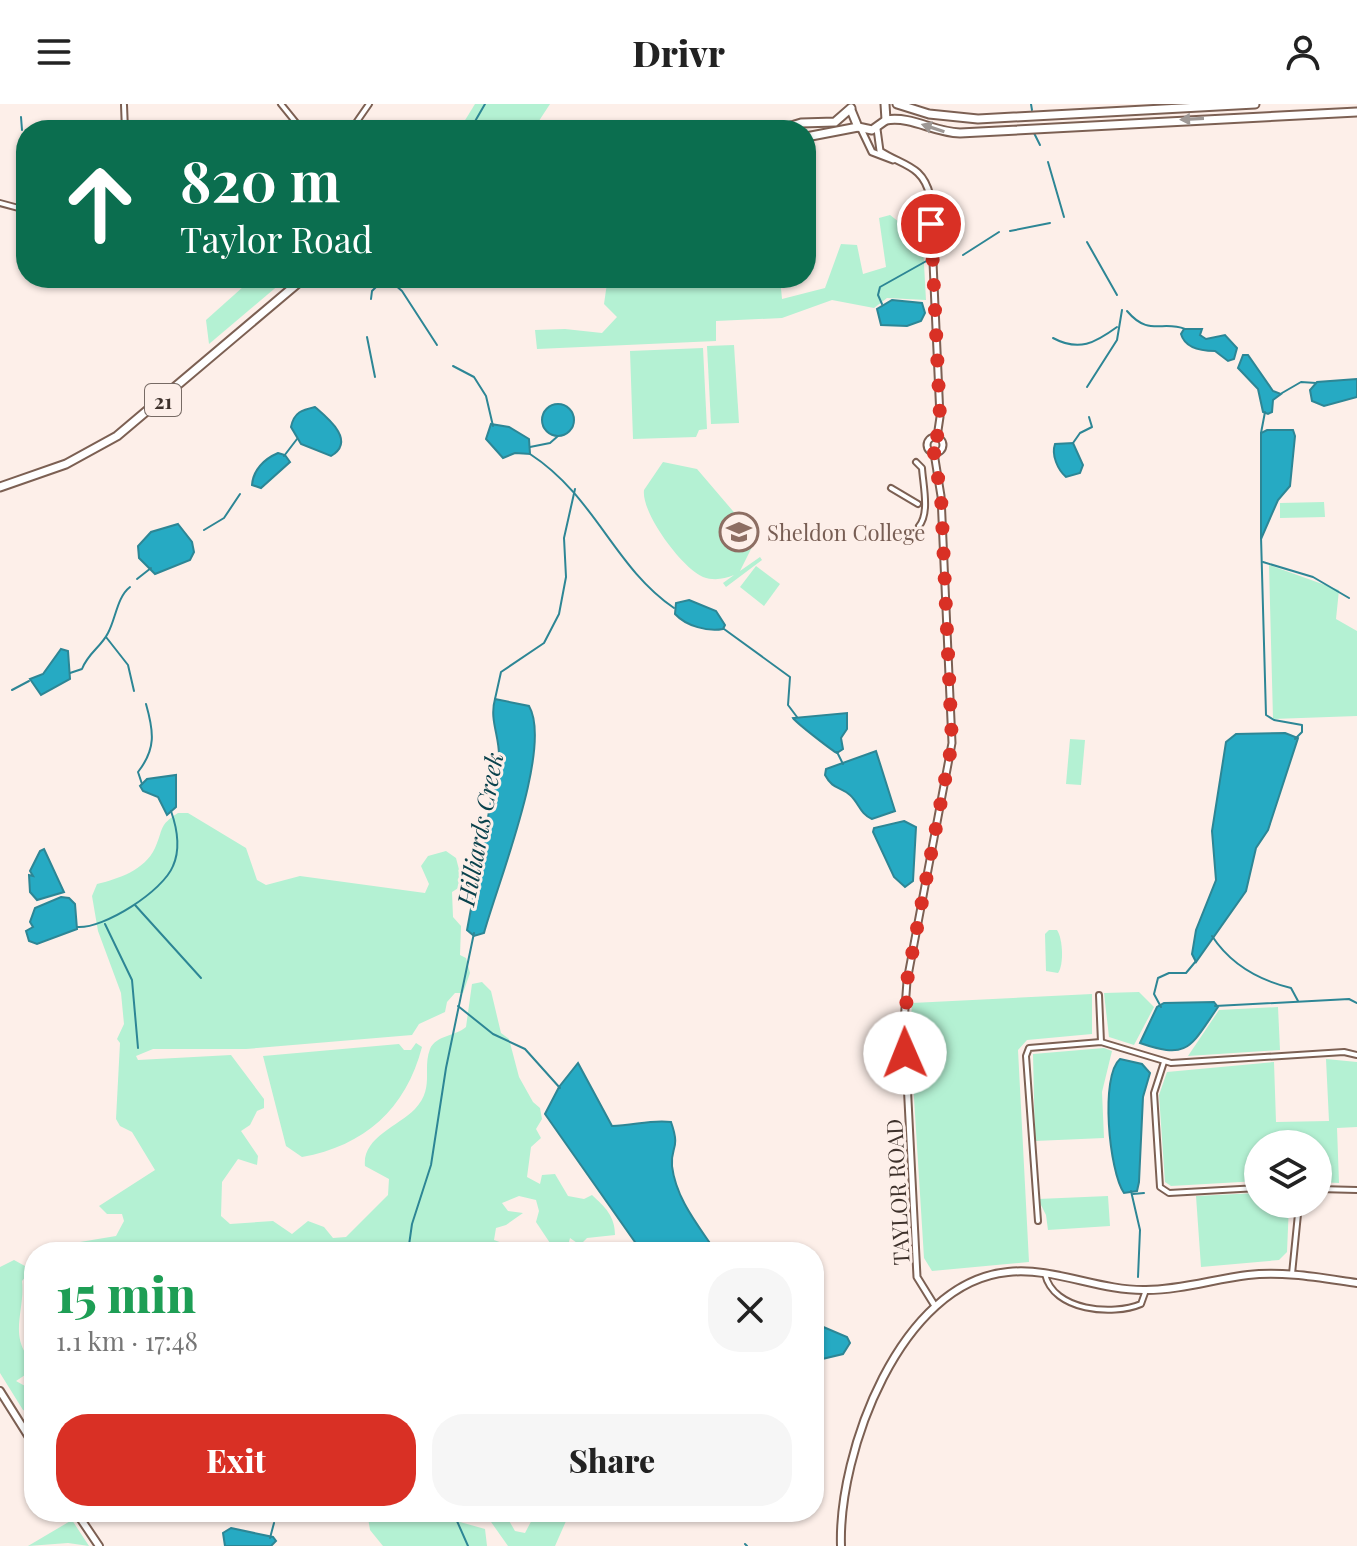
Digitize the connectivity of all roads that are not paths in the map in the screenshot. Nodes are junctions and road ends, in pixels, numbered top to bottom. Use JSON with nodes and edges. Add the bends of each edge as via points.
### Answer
{"nodes":[{"id":1,"x":281,"y":104,"type":"edge"},
{"id":2,"x":885,"y":104,"type":"edge"},
{"id":3,"x":897,"y":104,"type":"edge"},
{"id":4,"x":1255,"y":104,"type":"edge"},
{"id":5,"x":852,"y":105,"type":"edge"},
{"id":6,"x":1357,"y":112,"type":"edge"},
{"id":7,"x":294,"y":120,"type":"edge"},
{"id":8,"x":886,"y":120,"type":"junction"},
{"id":9,"x":816,"y":123,"type":"edge"},
{"id":10,"x":859,"y":128,"type":"junction"},
{"id":11,"x":877,"y":129,"type":"junction"},
{"id":12,"x":816,"y":135,"type":"edge"},
{"id":13,"x":913,"y":166,"type":"junction"},
{"id":14,"x":292,"y":288,"type":"edge"},
{"id":15,"x":937,"y":437,"type":"junction"},
{"id":16,"x":934,"y":453,"type":"junction"},
{"id":17,"x":916,"y":462,"type":"dead end"},
{"id":18,"x":0,"y":487,"type":"edge"},
{"id":19,"x":891,"y":488,"type":"dead end"},
{"id":20,"x":918,"y":504,"type":"dead end"},
{"id":21,"x":919,"y":526,"type":"dead end"},
{"id":22,"x":1099,"y":995,"type":"dead end"},
{"id":23,"x":1101,"y":1042,"type":"junction"},
{"id":24,"x":1357,"y":1055,"type":"edge"},
{"id":25,"x":1164,"y":1062,"type":"junction"},
{"id":26,"x":1244,"y":1189,"type":"edge"},
{"id":27,"x":1332,"y":1189,"type":"edge"},
{"id":28,"x":1357,"y":1190,"type":"edge"},
{"id":29,"x":1298,"y":1218,"type":"edge"},
{"id":30,"x":1038,"y":1221,"type":"dead end"},
{"id":31,"x":1045,"y":1274,"type":"junction"},
{"id":32,"x":1292,"y":1274,"type":"junction"},
{"id":33,"x":1357,"y":1283,"type":"edge"},
{"id":34,"x":1146,"y":1290,"type":"junction"},
{"id":35,"x":935,"y":1306,"type":"junction"},
{"id":36,"x":0,"y":1391,"type":"edge"},
{"id":37,"x":24,"y":1429,"type":"edge"},
{"id":38,"x":83,"y":1522,"type":"edge"},
{"id":39,"x":99,"y":1546,"type":"edge"},
{"id":40,"x":841,"y":1546,"type":"edge"}],
"edges":[{"from":1,"to":7,"type":"street"},
{"from":2,"to":8,"type":"highway"},
{"from":3,"to":4,"type":"highway","via":[[929,114],[978,119]]},
{"from":5,"to":9,"type":"highway","via":[[835,122]]},
{"from":5,"to":10,"type":"highway","via":[[851,118]]},
{"from":6,"to":8,"type":"highway","one_way":true,"via":[[960,133],[908,118]]},
{"from":8,"to":11,"type":"highway"},
{"from":10,"to":11,"type":"highway"},
{"from":10,"to":12,"type":"highway"},
{"from":10,"to":13,"type":"street","via":[[876,155]]},
{"from":11,"to":13,"type":"street","via":[[880,151]]},
{"from":13,"to":15,"type":"street","via":[[925,179],[930,196]]},
{"from":14,"to":18,"type":"highway","number":"21","via":[[117,436],[66,464]]},
{"from":15,"to":16,"type":"street","via":[[928,444]]},
{"from":15,"to":16,"type":"street","via":[[943,445]]},
{"from":16,"to":35,"type":"street","name":"TAYLOR ROAD","via":[[941,496],[952,743],[904,1022],[917,1277]]},
{"from":17,"to":21,"type":"street","via":[[922,468],[924,493]]},
{"from":19,"to":20,"type":"street"},
{"from":22,"to":23,"type":"street"},
{"from":23,"to":25,"type":"street"},
{"from":23,"to":30,"type":"street","via":[[1027,1051]]},
{"from":24,"to":25,"type":"street"},
{"from":25,"to":26,"type":"street","via":[[1154,1093],[1160,1187],[1169,1193]]},
{"from":27,"to":28,"type":"street"},
{"from":29,"to":32,"type":"street"},
{"from":31,"to":34,"type":"main road","via":[[1107,1288]]},
{"from":31,"to":34,"type":"street","via":[[1055,1291],[1100,1310],[1141,1304]]},
{"from":31,"to":35,"type":"main road","via":[[1012,1271],[981,1277]]},
{"from":32,"to":33,"type":"main road"},
{"from":32,"to":34,"type":"main road"},
{"from":35,"to":40,"type":"main road","via":[[871,1401],[845,1488]]},
{"from":36,"to":37,"type":"main road"},
{"from":38,"to":39,"type":"main road"}]}
